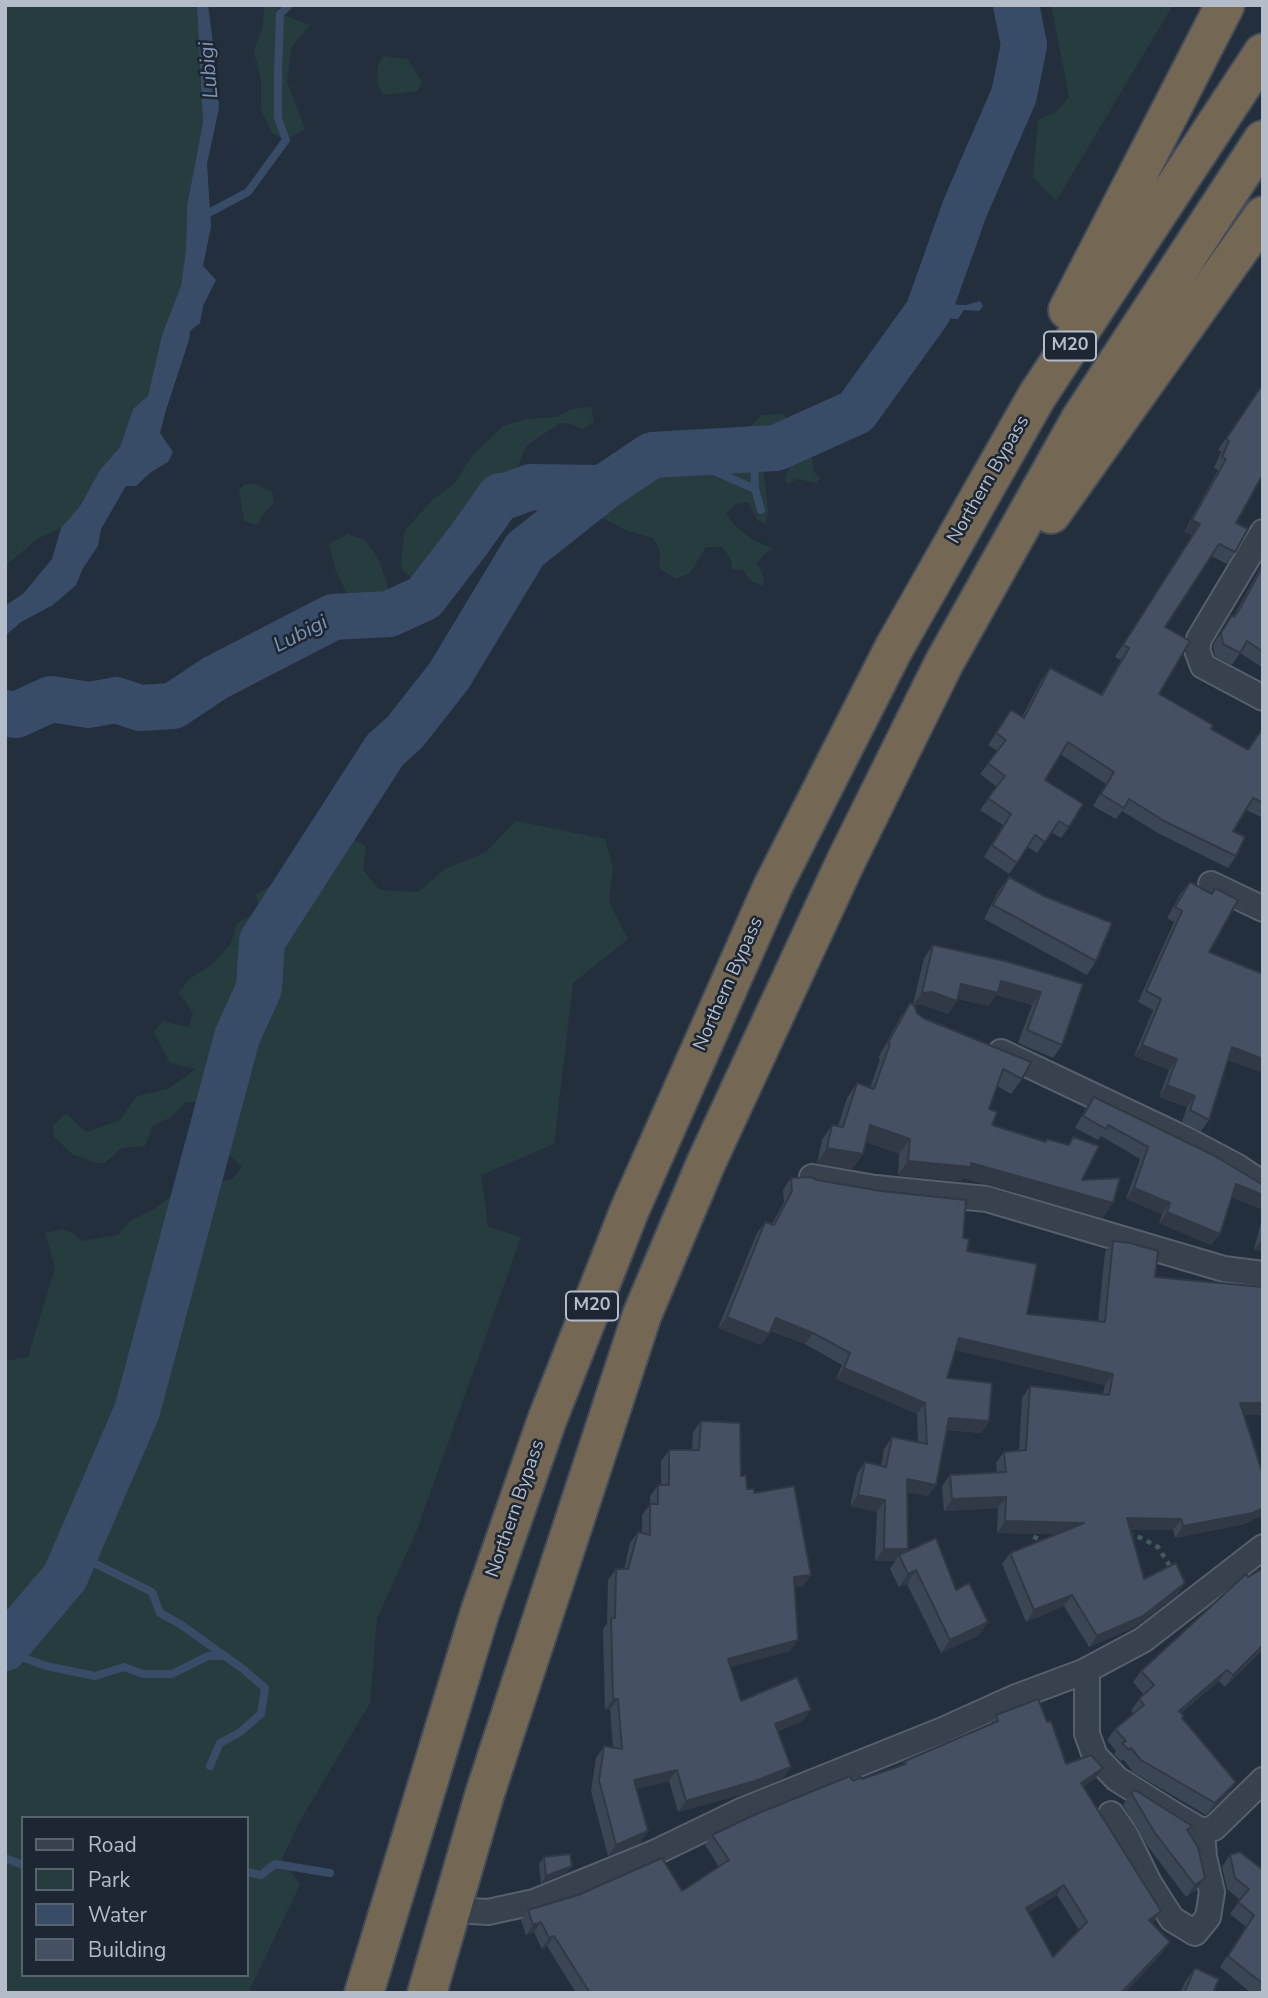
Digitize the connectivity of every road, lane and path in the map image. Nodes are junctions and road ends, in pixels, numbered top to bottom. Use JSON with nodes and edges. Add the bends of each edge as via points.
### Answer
{"nodes":[{"id":1,"x":1225,"y":5,"type":"edge"},
{"id":2,"x":1263,"y":53,"type":"edge"},
{"id":3,"x":1263,"y":140,"type":"edge"},
{"id":4,"x":1263,"y":216,"type":"edge"},
{"id":5,"x":1263,"y":532,"type":"edge"},
{"id":6,"x":894,"y":648,"type":"junction"},
{"id":7,"x":944,"y":663,"type":"junction"},
{"id":8,"x":1263,"y":698,"type":"edge"},
{"id":9,"x":1211,"y":884,"type":"dead end"},
{"id":10,"x":1263,"y":909,"type":"edge"},
{"id":11,"x":983,"y":1044,"type":"edge"},
{"id":12,"x":812,"y":1177,"type":"edge"},
{"id":13,"x":1263,"y":1184,"type":"edge"},
{"id":14,"x":1263,"y":1274,"type":"edge"},
{"id":15,"x":1028,"y":1524,"type":"edge"},
{"id":16,"x":1122,"y":1532,"type":"edge"},
{"id":17,"x":1052,"y":1545,"type":"edge"},
{"id":18,"x":1263,"y":1547,"type":"edge"},
{"id":19,"x":1195,"y":1600,"type":"junction"},
{"id":20,"x":1087,"y":1671,"type":"junction"},
{"id":21,"x":1263,"y":1780,"type":"edge"},
{"id":22,"x":1111,"y":1814,"type":"dead end"},
{"id":23,"x":1202,"y":1831,"type":"junction"},
{"id":24,"x":471,"y":1911,"type":"dead end"},
{"id":25,"x":364,"y":1993,"type":"edge"},
{"id":26,"x":426,"y":1993,"type":"edge"}],
"edges":[{"from":1,"to":6,"type":"highway"},
{"from":2,"to":6,"type":"highway","name":"Northern Bypass","number":"M20","via":[[1037,396]]},
{"from":3,"to":7,"type":"highway","number":"M20","via":[[1080,421]]},
{"from":4,"to":7,"type":"highway"},
{"from":5,"to":8,"type":"street","via":[[1199,639],[1197,650],[1203,666]]},
{"from":6,"to":25,"type":"highway","name":"Northern Bypass","number":"M20","via":[[773,886],[630,1209],[581,1333],[480,1612]]},
{"from":7,"to":26,"type":"highway","number":"M20","via":[[780,1002],[642,1315],[485,1793]]},
{"from":9,"to":10,"type":"street"},
{"from":11,"to":13,"type":"street","via":[[1189,1141]]},
{"from":12,"to":14,"type":"street","via":[[887,1190],[987,1199],[1224,1269]]},
{"from":15,"to":17,"type":"path","via":[[1032,1536]]},
{"from":16,"to":19,"type":"path","via":[[1158,1547]]},
{"from":18,"to":19,"type":"street"},
{"from":19,"to":20,"type":"street","via":[[1143,1640]]},
{"from":20,"to":23,"type":"street","via":[[1087,1734],[1095,1756],[1117,1779]]},
{"from":20,"to":24,"type":"street","via":[[732,1814],[654,1853],[534,1902]]},
{"from":21,"to":23,"type":"street","via":[[1214,1828]]},
{"from":22,"to":23,"type":"street","via":[[1172,1919],[1195,1933],[1208,1917],[1212,1892]]}]}
